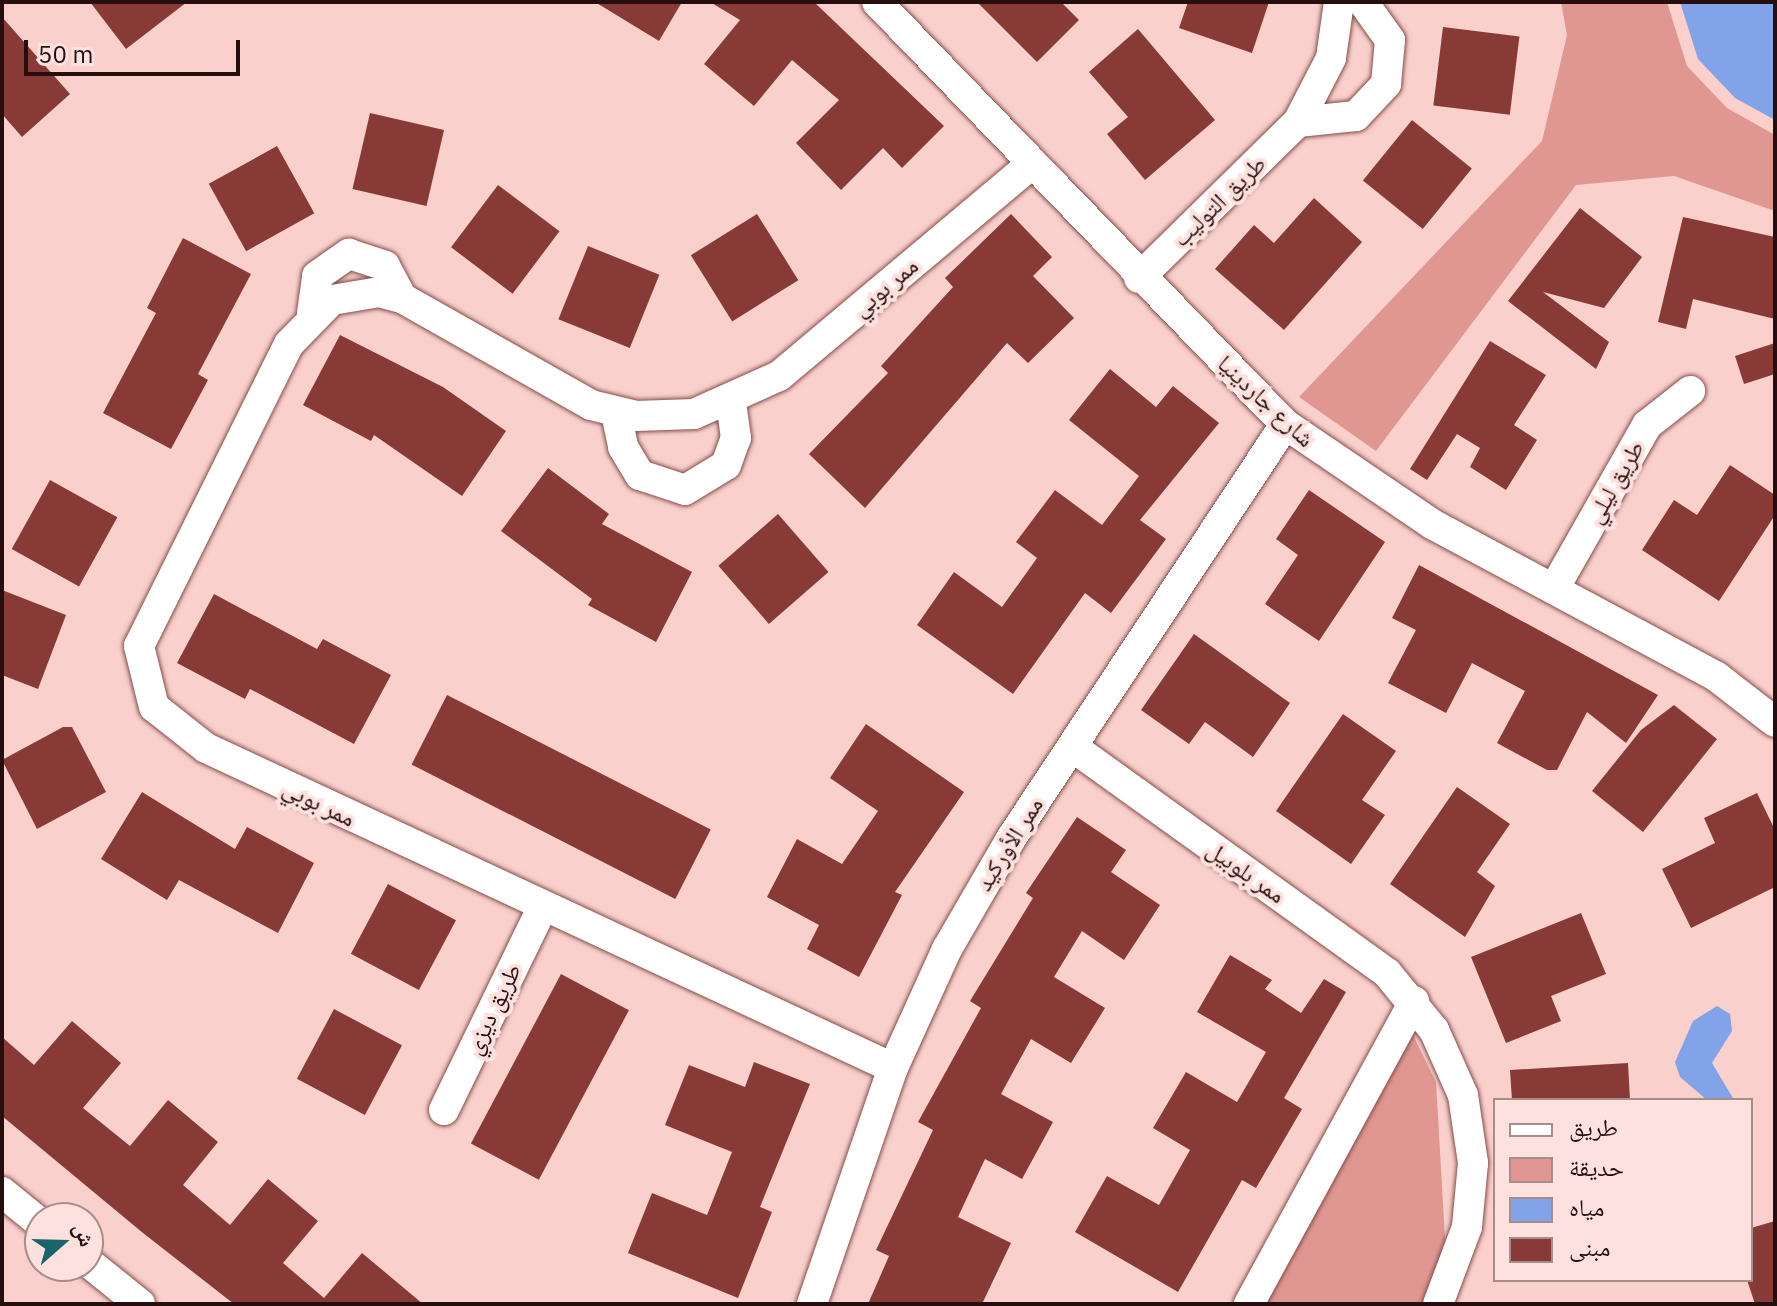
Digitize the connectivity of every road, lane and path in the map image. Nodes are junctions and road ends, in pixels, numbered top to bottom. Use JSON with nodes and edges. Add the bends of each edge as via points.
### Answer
{"nodes":[{"id":1,"x":877,"y":2,"type":"edge"},
{"id":2,"x":1339,"y":2,"type":"edge"},
{"id":3,"x":1363,"y":2,"type":"edge"},
{"id":4,"x":1298,"y":122,"type":"junction"},
{"id":5,"x":1033,"y":163,"type":"junction"},
{"id":6,"x":1139,"y":278,"type":"junction"},
{"id":7,"x":1690,"y":391,"type":"dead end"},
{"id":8,"x":731,"y":403,"type":"junction"},
{"id":9,"x":616,"y":413,"type":"junction"},
{"id":10,"x":1285,"y":424,"type":"junction"},
{"id":11,"x":1555,"y":587,"type":"junction"},
{"id":12,"x":1775,"y":722,"type":"edge"},
{"id":13,"x":1074,"y":748,"type":"junction"},
{"id":14,"x":542,"y":908,"type":"junction"},
{"id":15,"x":1414,"y":1001,"type":"junction"},
{"id":16,"x":893,"y":1068,"type":"junction"},
{"id":17,"x":444,"y":1110,"type":"dead end"},
{"id":18,"x":2,"y":1192,"type":"edge"},
{"id":19,"x":24,"y":1210,"type":"edge"},
{"id":20,"x":104,"y":1275,"type":"edge"},
{"id":21,"x":140,"y":1304,"type":"edge"},
{"id":22,"x":812,"y":1304,"type":"edge"},
{"id":23,"x":1249,"y":1304,"type":"edge"},
{"id":24,"x":1438,"y":1304,"type":"edge"}],
"edges":[{"from":1,"to":5,"type":"street","name":"شارع جاردينيا"},
{"from":2,"to":4,"type":"street","name":"طريق التوليب","via":[[1331,58]]},
{"from":3,"to":4,"type":"street","via":[[1390,40],[1386,84],[1356,116]]},
{"from":4,"to":6,"type":"street","name":"طريق التوليب"},
{"from":5,"to":6,"type":"street","name":"شارع جاردينيا"},
{"from":5,"to":8,"type":"street","name":"ممر بوبي","via":[[779,376]]},
{"from":6,"to":10,"type":"street","name":"شارع جاردينيا"},
{"from":7,"to":11,"type":"street","name":"طريق ليلي","via":[[1647,425]]},
{"from":8,"to":9,"type":"street","name":"ممر بوبي","via":[[675,417]]},
{"from":8,"to":9,"type":"street","via":[[736,438],[726,465],[685,490],[640,475],[623,447]]},
{"from":9,"to":14,"type":"street","name":"ممر بوبي","via":[[566,393],[402,298],[385,266],[349,254],[317,276],[312,313],[144,626],[144,688],[168,723],[206,748]]},
{"from":10,"to":11,"type":"street","name":"شارع جاردينيا","via":[[1432,524]]},
{"from":10,"to":13,"type":"street","name":"ممر الأوركيد"},
{"from":11,"to":12,"type":"street","name":"شارع جاردينيا","via":[[1717,677]]},
{"from":13,"to":15,"type":"street","name":"ممر بلوبيل","via":[[1358,951]]},
{"from":13,"to":16,"type":"street","name":"ممر الأوركيد","via":[[978,892]]},
{"from":14,"to":16,"type":"street","name":"ممر بوبي"},
{"from":14,"to":17,"type":"street","name":"طريق ديزي"},
{"from":15,"to":23,"type":"street"},
{"from":15,"to":24,"type":"street","name":"ممر بلوبيل","via":[[1451,1062],[1472,1152],[1467,1227]]},
{"from":16,"to":22,"type":"street","name":"ممر الأوركيد"},
{"from":18,"to":19,"type":"street"},
{"from":20,"to":21,"type":"street"}]}
